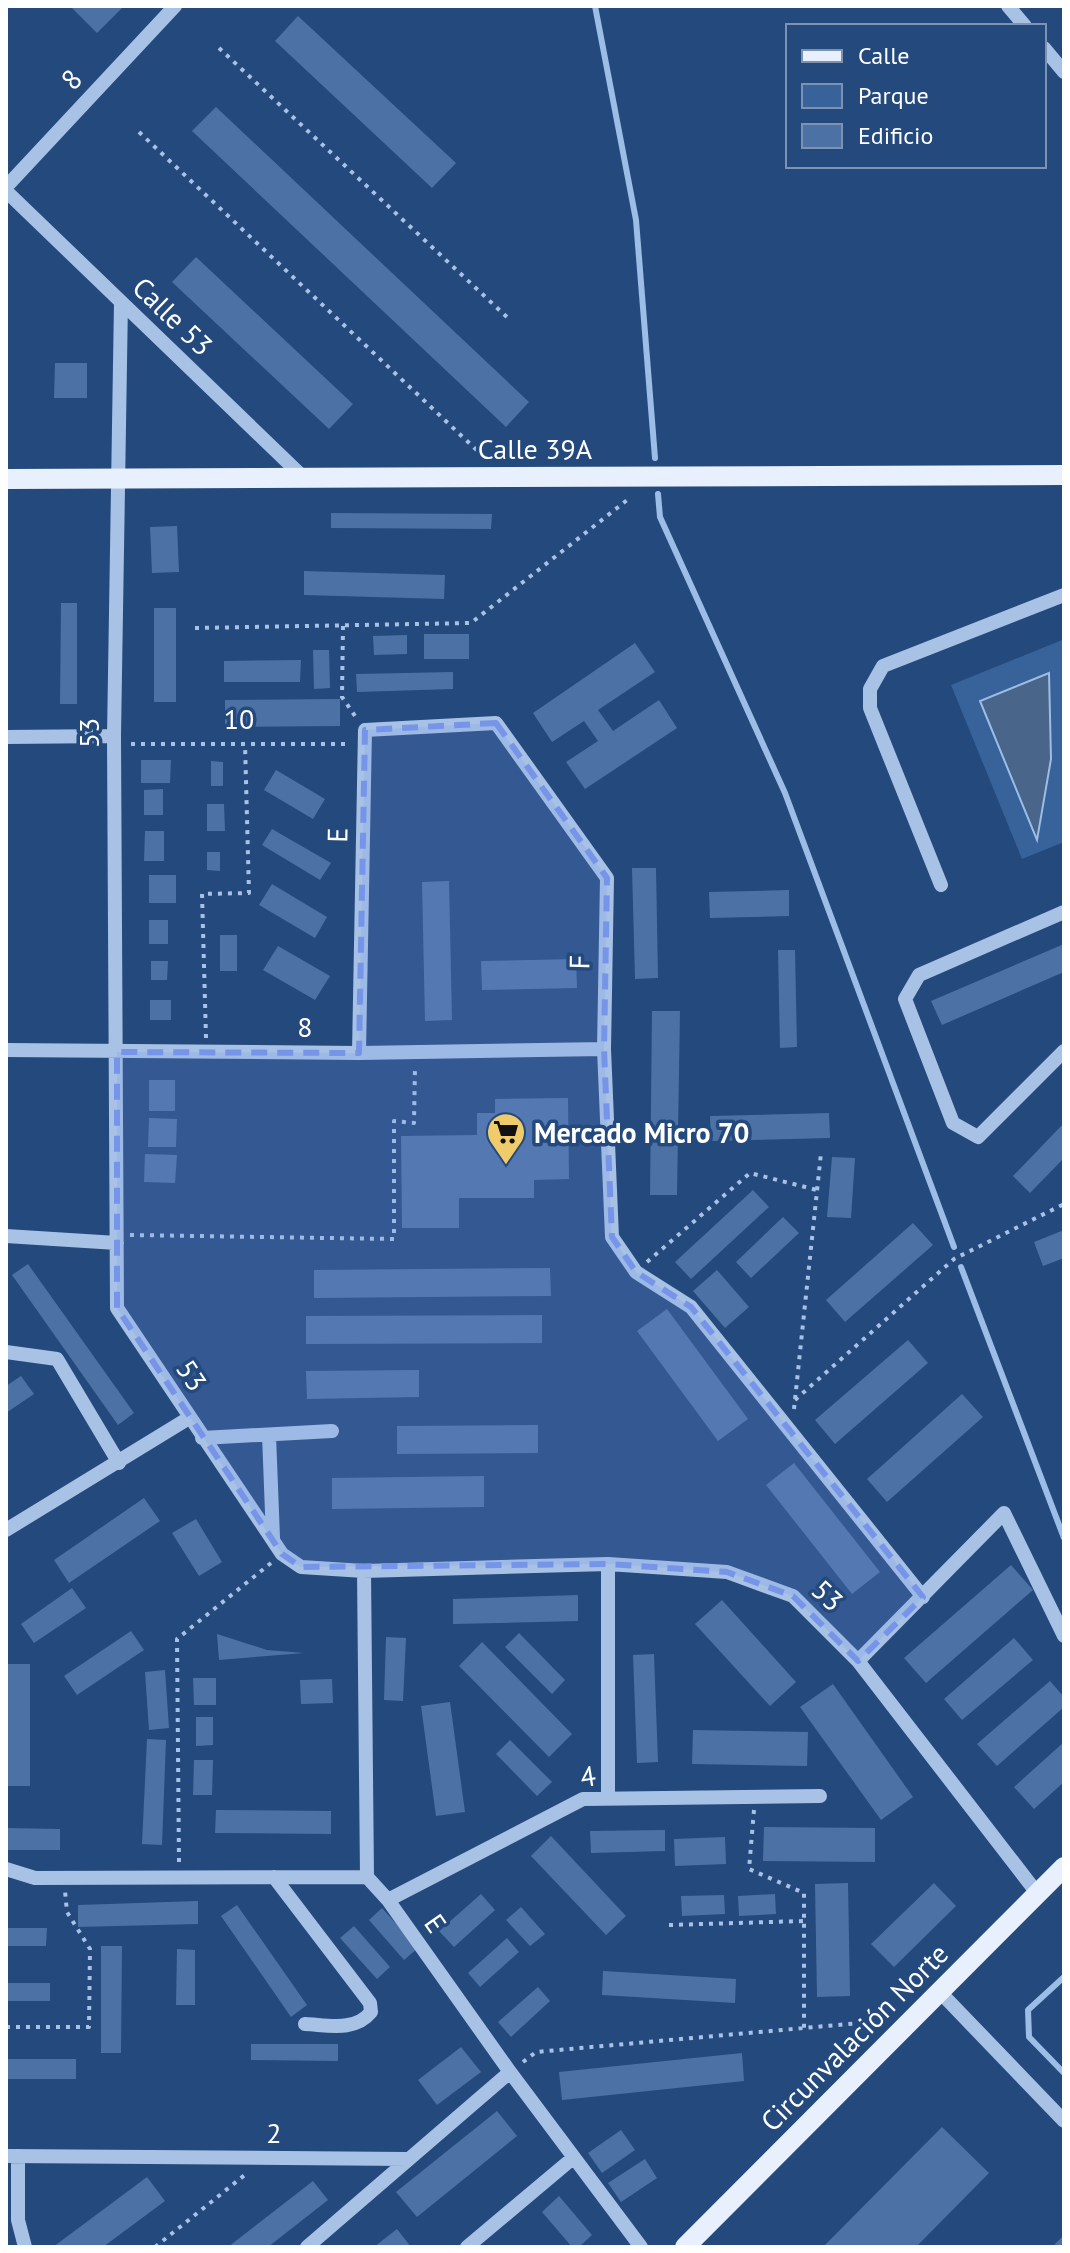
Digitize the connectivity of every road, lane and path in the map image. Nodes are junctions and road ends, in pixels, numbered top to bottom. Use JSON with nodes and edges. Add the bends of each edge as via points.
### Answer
{"nodes":[{"id":1,"x":175,"y":6,"type":"edge"},
{"id":2,"x":219,"y":48,"type":"dead end"},
{"id":3,"x":1046,"y":50,"type":"edge"},
{"id":4,"x":1064,"y":72,"type":"edge"},
{"id":5,"x":139,"y":132,"type":"dead end"},
{"id":6,"x":6,"y":189,"type":"edge"},
{"id":7,"x":121,"y":302,"type":"junction"},
{"id":8,"x":509,"y":319,"type":"dead end"},
{"id":9,"x":1064,"y":475,"type":"edge"},
{"id":10,"x":503,"y":476,"type":"junction"},
{"id":11,"x":631,"y":476,"type":"junction"},
{"id":12,"x":304,"y":478,"type":"junction"},
{"id":13,"x":6,"y":479,"type":"edge"},
{"id":14,"x":116,"y":481,"type":"junction"},
{"id":15,"x":1064,"y":595,"type":"edge"},
{"id":16,"x":343,"y":626,"type":"junction"},
{"id":17,"x":195,"y":628,"type":"dead end"},
{"id":18,"x":6,"y":737,"type":"edge"},
{"id":19,"x":365,"y":737,"type":"junction"},
{"id":20,"x":114,"y":740,"type":"junction"},
{"id":21,"x":245,"y":744,"type":"junction"},
{"id":22,"x":941,"y":885,"type":"dead end"},
{"id":23,"x":1064,"y":912,"type":"edge"},
{"id":24,"x":604,"y":1049,"type":"junction"},
{"id":25,"x":6,"y":1050,"type":"edge"},
{"id":26,"x":1064,"y":1051,"type":"edge"},
{"id":27,"x":117,"y":1052,"type":"junction"},
{"id":28,"x":207,"y":1052,"type":"junction"},
{"id":29,"x":416,"y":1052,"type":"junction"},
{"id":30,"x":359,"y":1053,"type":"junction"},
{"id":31,"x":821,"y":1153,"type":"dead end"},
{"id":32,"x":817,"y":1190,"type":"junction"},
{"id":33,"x":1064,"y":1204,"type":"edge"},
{"id":34,"x":6,"y":1236,"type":"edge"},
{"id":35,"x":117,"y":1239,"type":"junction"},
{"id":36,"x":636,"y":1272,"type":"junction"},
{"id":37,"x":6,"y":1352,"type":"edge"},
{"id":38,"x":795,"y":1400,"type":"junction"},
{"id":39,"x":189,"y":1418,"type":"junction"},
{"id":40,"x":332,"y":1431,"type":"dead end"},
{"id":41,"x":791,"y":1432,"type":"junction"},
{"id":42,"x":269,"y":1435,"type":"junction"},
{"id":43,"x":202,"y":1438,"type":"junction"},
{"id":44,"x":119,"y":1463,"type":"junction"},
{"id":45,"x":6,"y":1530,"type":"edge"},
{"id":46,"x":273,"y":1541,"type":"junction"},
{"id":47,"x":282,"y":1554,"type":"junction"},
{"id":48,"x":608,"y":1564,"type":"junction"},
{"id":49,"x":364,"y":1571,"type":"junction"},
{"id":50,"x":923,"y":1597,"type":"junction"},
{"id":51,"x":1064,"y":1636,"type":"edge"},
{"id":52,"x":858,"y":1661,"type":"junction"},
{"id":53,"x":820,"y":1796,"type":"dead end"},
{"id":54,"x":755,"y":1797,"type":"junction"},
{"id":55,"x":608,"y":1798,"type":"junction"},
{"id":56,"x":1064,"y":1867,"type":"edge"},
{"id":57,"x":6,"y":1869,"type":"edge"},
{"id":58,"x":274,"y":1877,"type":"junction"},
{"id":59,"x":367,"y":1877,"type":"junction"},
{"id":60,"x":65,"y":1878,"type":"junction"},
{"id":61,"x":179,"y":1878,"type":"junction"},
{"id":62,"x":1037,"y":1893,"type":"junction"},
{"id":63,"x":388,"y":1900,"type":"junction"},
{"id":64,"x":804,"y":1921,"type":"junction"},
{"id":65,"x":669,"y":1925,"type":"dead end"},
{"id":66,"x":939,"y":1991,"type":"junction"},
{"id":67,"x":912,"y":2018,"type":"junction"},
{"id":68,"x":305,"y":2024,"type":"dead end"},
{"id":69,"x":6,"y":2027,"type":"edge"},
{"id":70,"x":804,"y":2028,"type":"junction"},
{"id":71,"x":510,"y":2072,"type":"junction"},
{"id":72,"x":1064,"y":2121,"type":"edge"},
{"id":73,"x":12,"y":2156,"type":"edge"},
{"id":74,"x":267,"y":2158,"type":"junction"},
{"id":75,"x":573,"y":2158,"type":"junction"},
{"id":76,"x":407,"y":2159,"type":"junction"},
{"id":77,"x":25,"y":2247,"type":"edge"},
{"id":78,"x":155,"y":2247,"type":"edge"},
{"id":79,"x":307,"y":2247,"type":"edge"},
{"id":80,"x":467,"y":2247,"type":"edge"},
{"id":81,"x":641,"y":2247,"type":"edge"},
{"id":82,"x":685,"y":2247,"type":"edge"}],
"edges":[{"from":1,"to":6,"type":"street","name":"8"},
{"from":2,"to":8,"type":"path"},
{"from":3,"to":4,"type":"street"},
{"from":5,"to":10,"type":"path"},
{"from":6,"to":7,"type":"street","name":"Calle 53"},
{"from":7,"to":12,"type":"street","name":"Calle 53"},
{"from":7,"to":14,"type":"street","name":"53"},
{"from":9,"to":11,"type":"main road","name":"Calle 39A"},
{"from":10,"to":11,"type":"main road","name":"Calle 39A"},
{"from":10,"to":12,"type":"main road","name":"Calle 39A"},
{"from":11,"to":16,"type":"path","via":[[632,496],[471,623]]},
{"from":12,"to":14,"type":"main road","name":"Calle 39A"},
{"from":13,"to":14,"type":"main road","name":"Calle 39A"},
{"from":14,"to":20,"type":"street","name":"53"},
{"from":15,"to":22,"type":"street","via":[[883,666],[870,689],[870,708]]},
{"from":16,"to":17,"type":"path"},
{"from":16,"to":19,"type":"path","via":[[342,697]]},
{"from":18,"to":20,"type":"street"},
{"from":19,"to":21,"type":"path","name":"10"},
{"from":19,"to":24,"type":"street","name":"F","via":[[496,723],[607,878]]},
{"from":19,"to":30,"type":"street","name":"E"},
{"from":20,"to":21,"type":"path","name":"10"},
{"from":20,"to":27,"type":"street","name":"53"},
{"from":21,"to":28,"type":"path","via":[[249,893],[202,894]]},
{"from":23,"to":26,"type":"street","via":[[919,975],[905,999],[953,1123],[978,1137]]},
{"from":24,"to":29,"type":"street","name":"8"},
{"from":24,"to":36,"type":"street","name":"F","via":[[612,1237]]},
{"from":25,"to":27,"type":"street","name":"8"},
{"from":27,"to":28,"type":"street","name":"8"},
{"from":27,"to":35,"type":"street","name":"53"},
{"from":28,"to":30,"type":"street","name":"8"},
{"from":29,"to":30,"type":"street","name":"8"},
{"from":29,"to":35,"type":"path","via":[[414,1123],[394,1121],[394,1239]]},
{"from":31,"to":32,"type":"path"},
{"from":32,"to":36,"type":"path","via":[[750,1173]]},
{"from":32,"to":38,"type":"path"},
{"from":33,"to":38,"type":"path","via":[[954,1259]]},
{"from":34,"to":35,"type":"street"},
{"from":35,"to":39,"type":"street","name":"53","via":[[117,1308]]},
{"from":36,"to":41,"type":"street","via":[[691,1307]]},
{"from":37,"to":44,"type":"street","via":[[57,1359]]},
{"from":38,"to":41,"type":"path"},
{"from":39,"to":43,"type":"street","name":"53"},
{"from":39,"to":44,"type":"street"},
{"from":40,"to":42,"type":"street"},
{"from":41,"to":50,"type":"street"},
{"from":42,"to":43,"type":"street"},
{"from":42,"to":46,"type":"street"},
{"from":43,"to":46,"type":"street","name":"53"},
{"from":44,"to":45,"type":"street"},
{"from":46,"to":47,"type":"street","name":"53"},
{"from":47,"to":49,"type":"street","name":"53","via":[[301,1567]]},
{"from":47,"to":61,"type":"path","via":[[177,1639]]},
{"from":48,"to":49,"type":"street","name":"53"},
{"from":48,"to":52,"type":"street","name":"53","via":[[727,1572],[793,1596]]},
{"from":48,"to":55,"type":"street"},
{"from":49,"to":59,"type":"street"},
{"from":50,"to":51,"type":"street","via":[[1004,1513]]},
{"from":50,"to":52,"type":"street"},
{"from":52,"to":62,"type":"street","name":"53"},
{"from":53,"to":54,"type":"street","name":"4"},
{"from":54,"to":55,"type":"street","name":"4"},
{"from":54,"to":64,"type":"path","via":[[749,1869],[804,1893]]},
{"from":55,"to":63,"type":"street","name":"4","via":[[583,1799]]},
{"from":56,"to":62,"type":"main road","name":"Circunvalación Norte"},
{"from":57,"to":60,"type":"street","via":[[35,1878]]},
{"from":58,"to":59,"type":"street"},
{"from":58,"to":61,"type":"street"},
{"from":58,"to":68,"type":"street","via":[[370,2003],[365,2020],[351,2026]]},
{"from":59,"to":63,"type":"street","name":"E"},
{"from":60,"to":61,"type":"street"},
{"from":60,"to":69,"type":"path","via":[[67,1912],[90,1949],[89,2027]]},
{"from":62,"to":66,"type":"main road","name":"Circunvalación Norte"},
{"from":63,"to":71,"type":"street","name":"E"},
{"from":64,"to":65,"type":"path"},
{"from":64,"to":70,"type":"path"},
{"from":66,"to":67,"type":"main road","name":"Circunvalación Norte"},
{"from":66,"to":72,"type":"street"},
{"from":67,"to":70,"type":"path"},
{"from":67,"to":82,"type":"main road","name":"Circunvalación Norte"},
{"from":70,"to":71,"type":"path","via":[[536,2052]]},
{"from":71,"to":75,"type":"street","name":"E"},
{"from":71,"to":76,"type":"street"},
{"from":73,"to":74,"type":"street","name":"2"},
{"from":73,"to":77,"type":"street"},
{"from":74,"to":76,"type":"street","name":"2"},
{"from":74,"to":78,"type":"path"},
{"from":75,"to":80,"type":"street"},
{"from":75,"to":81,"type":"street","name":"E"},
{"from":76,"to":79,"type":"street"}]}
